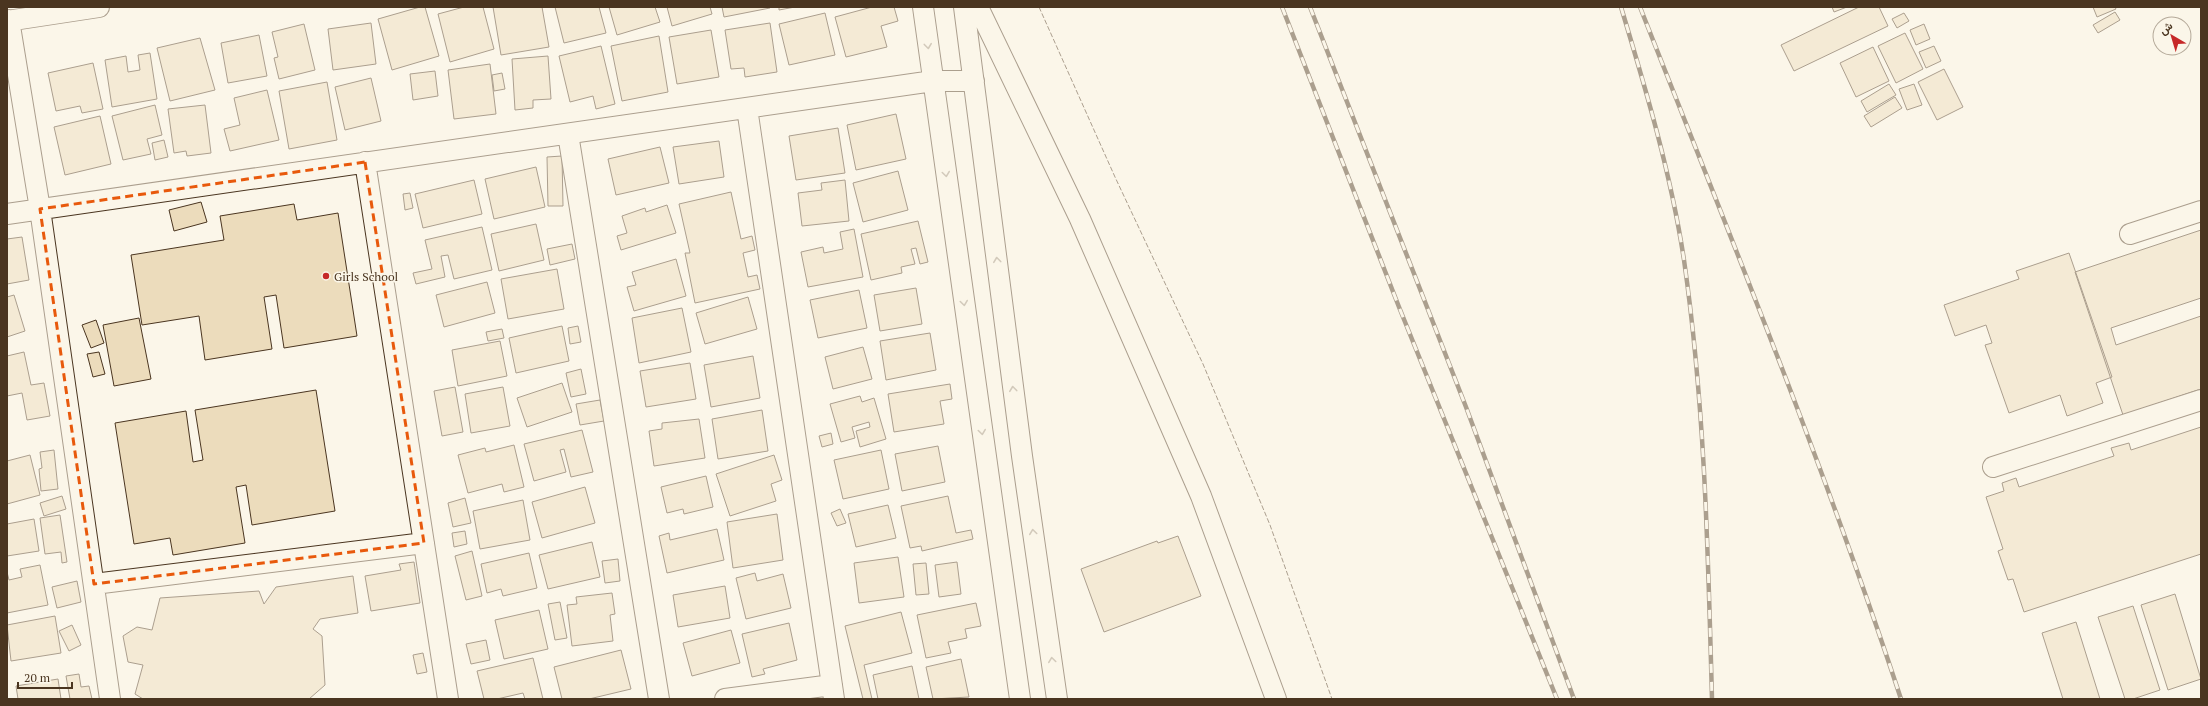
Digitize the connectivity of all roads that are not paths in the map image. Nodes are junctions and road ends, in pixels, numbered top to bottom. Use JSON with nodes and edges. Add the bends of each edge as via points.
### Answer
{"nodes":[{"id":1,"x":99,"y":7,"type":"edge"},
{"id":2,"x":923,"y":7,"type":"edge"},
{"id":3,"x":964,"y":7,"type":"edge"},
{"id":4,"x":978,"y":7,"type":"edge"},
{"id":5,"x":8,"y":20,"type":"edge"},
{"id":6,"x":933,"y":81,"type":"junction"},
{"id":7,"x":974,"y":81,"type":"junction"},
{"id":8,"x":747,"y":108,"type":"junction"},
{"id":9,"x":568,"y":134,"type":"junction"},
{"id":10,"x":365,"y":162,"type":"junction"},
{"id":11,"x":40,"y":209,"type":"junction"},
{"id":12,"x":2201,"y":211,"type":"edge"},
{"id":13,"x":7,"y":214,"type":"edge"},
{"id":14,"x":2130,"y":234,"type":"dead end"},
{"id":15,"x":2201,"y":400,"type":"edge"},
{"id":16,"x":1993,"y":467,"type":"dead end"},
{"id":17,"x":424,"y":544,"type":"junction"},
{"id":18,"x":94,"y":584,"type":"junction"},
{"id":19,"x":833,"y":692,"type":"edge"},
{"id":20,"x":110,"y":699,"type":"edge"},
{"id":21,"x":448,"y":699,"type":"edge"},
{"id":22,"x":659,"y":699,"type":"edge"},
{"id":23,"x":725,"y":699,"type":"edge"},
{"id":24,"x":1020,"y":699,"type":"edge"},
{"id":25,"x":1057,"y":699,"type":"edge"},
{"id":26,"x":1276,"y":699,"type":"edge"}],
"edges":[{"from":1,"to":5,"type":"street"},
{"from":2,"to":6,"type":"street","one_way":true},
{"from":3,"to":7,"type":"street"},
{"from":4,"to":26,"type":"street","via":[[1080,218],[1200,496]]},
{"from":5,"to":11,"type":"street"},
{"from":6,"to":7,"type":"street"},
{"from":6,"to":8,"type":"street"},
{"from":6,"to":24,"type":"street","one_way":true},
{"from":25,"to":7,"type":"street","one_way":true,"via":[[1022,456]]},
{"from":8,"to":9,"type":"street"},
{"from":8,"to":19,"type":"street"},
{"from":9,"to":10,"type":"street"},
{"from":9,"to":22,"type":"street"},
{"from":10,"to":11,"type":"street"},
{"from":10,"to":17,"type":"street"},
{"from":11,"to":13,"type":"street"},
{"from":11,"to":18,"type":"street"},
{"from":12,"to":14,"type":"street"},
{"from":15,"to":16,"type":"street"},
{"from":17,"to":18,"type":"street"},
{"from":17,"to":21,"type":"street"},
{"from":18,"to":20,"type":"street"},
{"from":19,"to":23,"type":"street"}]}
